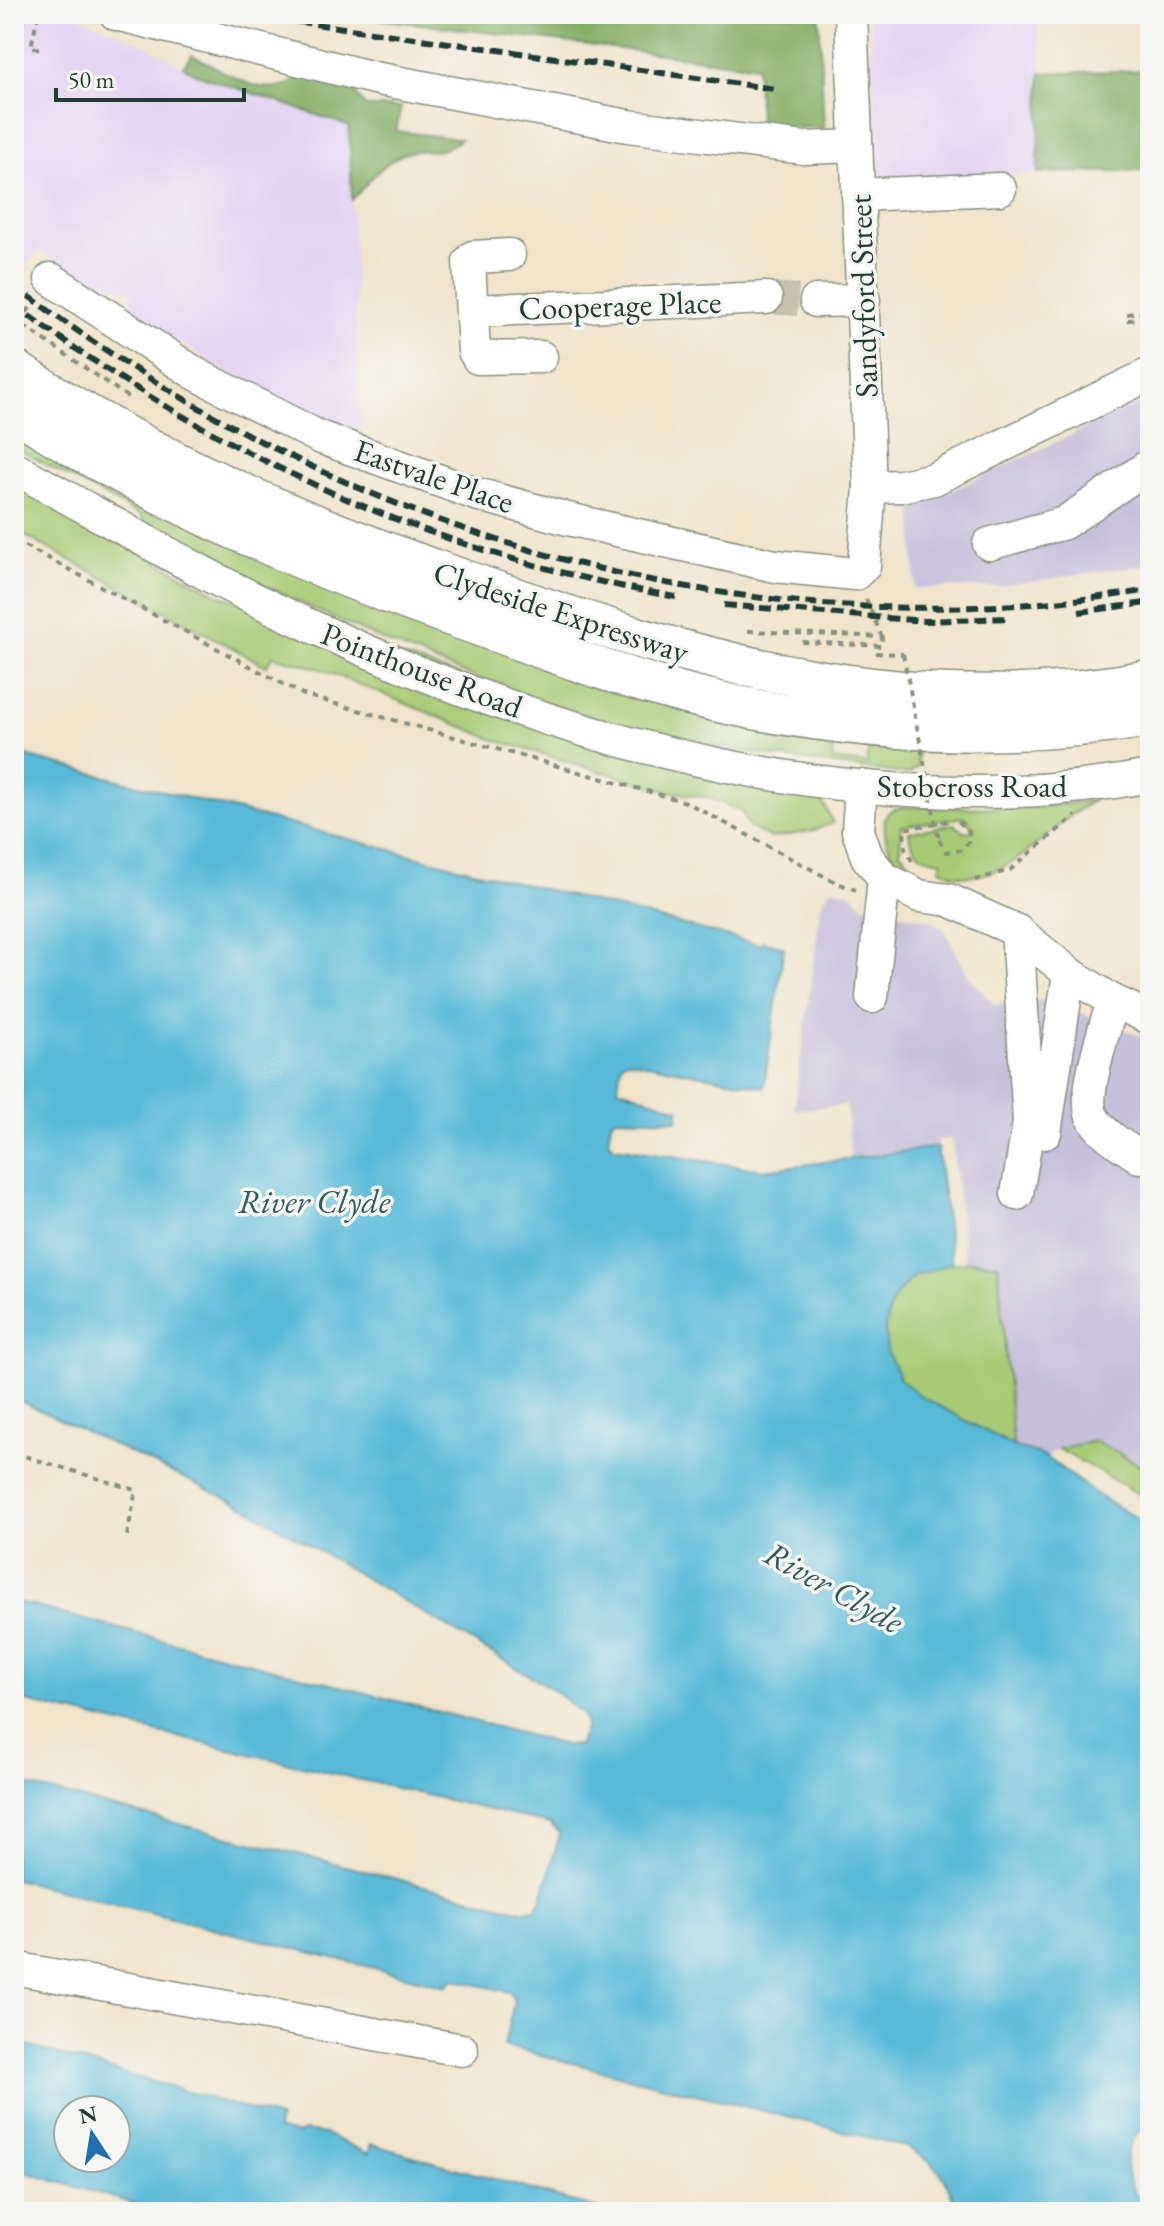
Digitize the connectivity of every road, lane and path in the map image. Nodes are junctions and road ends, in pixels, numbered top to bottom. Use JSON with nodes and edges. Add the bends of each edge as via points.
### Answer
{"nodes":[{"id":1,"x":38,"y":14,"type":"edge"},
{"id":2,"x":116,"y":14,"type":"edge"},
{"id":3,"x":851,"y":14,"type":"edge"},
{"id":4,"x":40,"y":49,"type":"dead end"},
{"id":5,"x":856,"y":146,"type":"junction"},
{"id":6,"x":1000,"y":189,"type":"dead end"},
{"id":7,"x":858,"y":195,"type":"junction"},
{"id":8,"x":509,"y":255,"type":"dead end"},
{"id":9,"x":51,"y":279,"type":"dead end"},
{"id":10,"x":766,"y":298,"type":"tunnel mouth"},
{"id":11,"x":864,"y":300,"type":"junction"},
{"id":12,"x":816,"y":301,"type":"tunnel mouth"},
{"id":13,"x":473,"y":311,"type":"junction"},
{"id":14,"x":14,"y":319,"type":"edge"},
{"id":15,"x":541,"y":357,"type":"dead end"},
{"id":16,"x":14,"y":370,"type":"edge"},
{"id":17,"x":1150,"y":374,"type":"edge"},
{"id":18,"x":133,"y":401,"type":"dead end"},
{"id":19,"x":14,"y":410,"type":"edge"},
{"id":20,"x":1150,"y":465,"type":"edge"},
{"id":21,"x":14,"y":468,"type":"edge"},
{"id":22,"x":870,"y":487,"type":"junction"},
{"id":23,"x":14,"y":540,"type":"edge"},
{"id":24,"x":989,"y":544,"type":"dead end"},
{"id":25,"x":855,"y":574,"type":"junction"},
{"id":26,"x":735,"y":630,"type":"dead end"},
{"id":27,"x":882,"y":637,"type":"junction"},
{"id":28,"x":797,"y":649,"type":"dead end"},
{"id":29,"x":903,"y":654,"type":"dead end"},
{"id":30,"x":1150,"y":680,"type":"edge"},
{"id":31,"x":1150,"y":717,"type":"edge"},
{"id":32,"x":1150,"y":776,"type":"edge"},
{"id":33,"x":1114,"y":783,"type":"junction"},
{"id":34,"x":861,"y":786,"type":"junction"},
{"id":35,"x":884,"y":878,"type":"junction"},
{"id":36,"x":968,"y":879,"type":"dead end"},
{"id":37,"x":919,"y":896,"type":"junction"},
{"id":38,"x":1017,"y":931,"type":"junction"},
{"id":39,"x":1069,"y":973,"type":"junction"},
{"id":40,"x":872,"y":997,"type":"dead end"},
{"id":41,"x":1113,"y":1001,"type":"junction"},
{"id":42,"x":1150,"y":1018,"type":"edge"},
{"id":43,"x":1043,"y":1148,"type":"dead end"},
{"id":44,"x":1139,"y":1157,"type":"dead end"},
{"id":45,"x":1017,"y":1194,"type":"dead end"},
{"id":46,"x":14,"y":1453,"type":"edge"},
{"id":47,"x":126,"y":1541,"type":"dead end"},
{"id":48,"x":14,"y":1968,"type":"edge"},
{"id":49,"x":462,"y":2050,"type":"dead end"}],
"edges":[{"from":1,"to":4,"type":"path","via":[[31,47]]},
{"from":2,"to":5,"type":"street","via":[[374,78],[628,126],[804,148]]},
{"from":3,"to":5,"type":"street","name":"Sandyford Street"},
{"from":5,"to":7,"type":"street","name":"Sandyford Street"},
{"from":6,"to":7,"type":"street"},
{"from":7,"to":11,"type":"street","name":"Sandyford Street"},
{"from":8,"to":13,"type":"street","name":"Cooperage Place","via":[[473,257],[469,262]]},
{"from":9,"to":25,"type":"street","name":"Eastvale Place","via":[[196,374],[319,437],[476,494],[568,519],[775,566]]},
{"from":10,"to":13,"type":"street","name":"Cooperage Place"},
{"from":11,"to":12,"type":"street"},
{"from":11,"to":22,"type":"street","name":"Sandyford Street"},
{"from":13,"to":15,"type":"street","name":"Cooperage Place","via":[[478,358]]},
{"from":14,"to":18,"type":"path"},
{"from":16,"to":30,"type":"main road","name":"Clydeside Expressway","via":[[108,428],[333,535],[695,656],[781,676],[902,692],[995,694]]},
{"from":17,"to":22,"type":"street","via":[[934,479]]},
{"from":19,"to":31,"type":"main road","name":"Clydeside Expressway","via":[[191,512],[317,568],[640,681],[717,701],[859,726],[985,731]]},
{"from":20,"to":24,"type":"street","via":[[1064,523]]},
{"from":21,"to":34,"type":"street","name":"Pointhouse Road","via":[[311,626],[464,689],[646,745]]},
{"from":22,"to":25,"type":"street","name":"Sandyford Street","via":[[864,566]]},
{"from":23,"to":35,"type":"path","via":[[304,695],[686,802],[835,882],[868,893]]},
{"from":25,"to":27,"type":"path"},
{"from":26,"to":27,"type":"path"},
{"from":27,"to":28,"type":"path","via":[[881,646],[798,641]]},
{"from":29,"to":37,"type":"path","bridge":true,"via":[[939,840],[946,852],[963,850],[968,842],[967,827],[953,821],[927,826],[904,829],[905,849],[923,875]]},
{"from":32,"to":33,"type":"street","name":"Stobcross Road"},
{"from":33,"to":34,"type":"street","name":"Stobcross Road","via":[[982,793]]},
{"from":33,"to":36,"type":"path","via":[[1115,799],[1078,813],[1010,870]]},
{"from":34,"to":35,"type":"street","name":"Stobcross Road","via":[[858,831],[867,857]]},
{"from":35,"to":37,"type":"street"},
{"from":35,"to":40,"type":"street"},
{"from":37,"to":38,"type":"street","via":[[949,900]]},
{"from":38,"to":39,"type":"street"},
{"from":38,"to":45,"type":"street","via":[[1029,1122]]},
{"from":39,"to":41,"type":"street"},
{"from":39,"to":43,"type":"street"},
{"from":41,"to":42,"type":"street"},
{"from":41,"to":44,"type":"street","via":[[1090,1110],[1099,1127]]},
{"from":46,"to":47,"type":"path","via":[[136,1490]]},
{"from":48,"to":49,"type":"street"}]}
